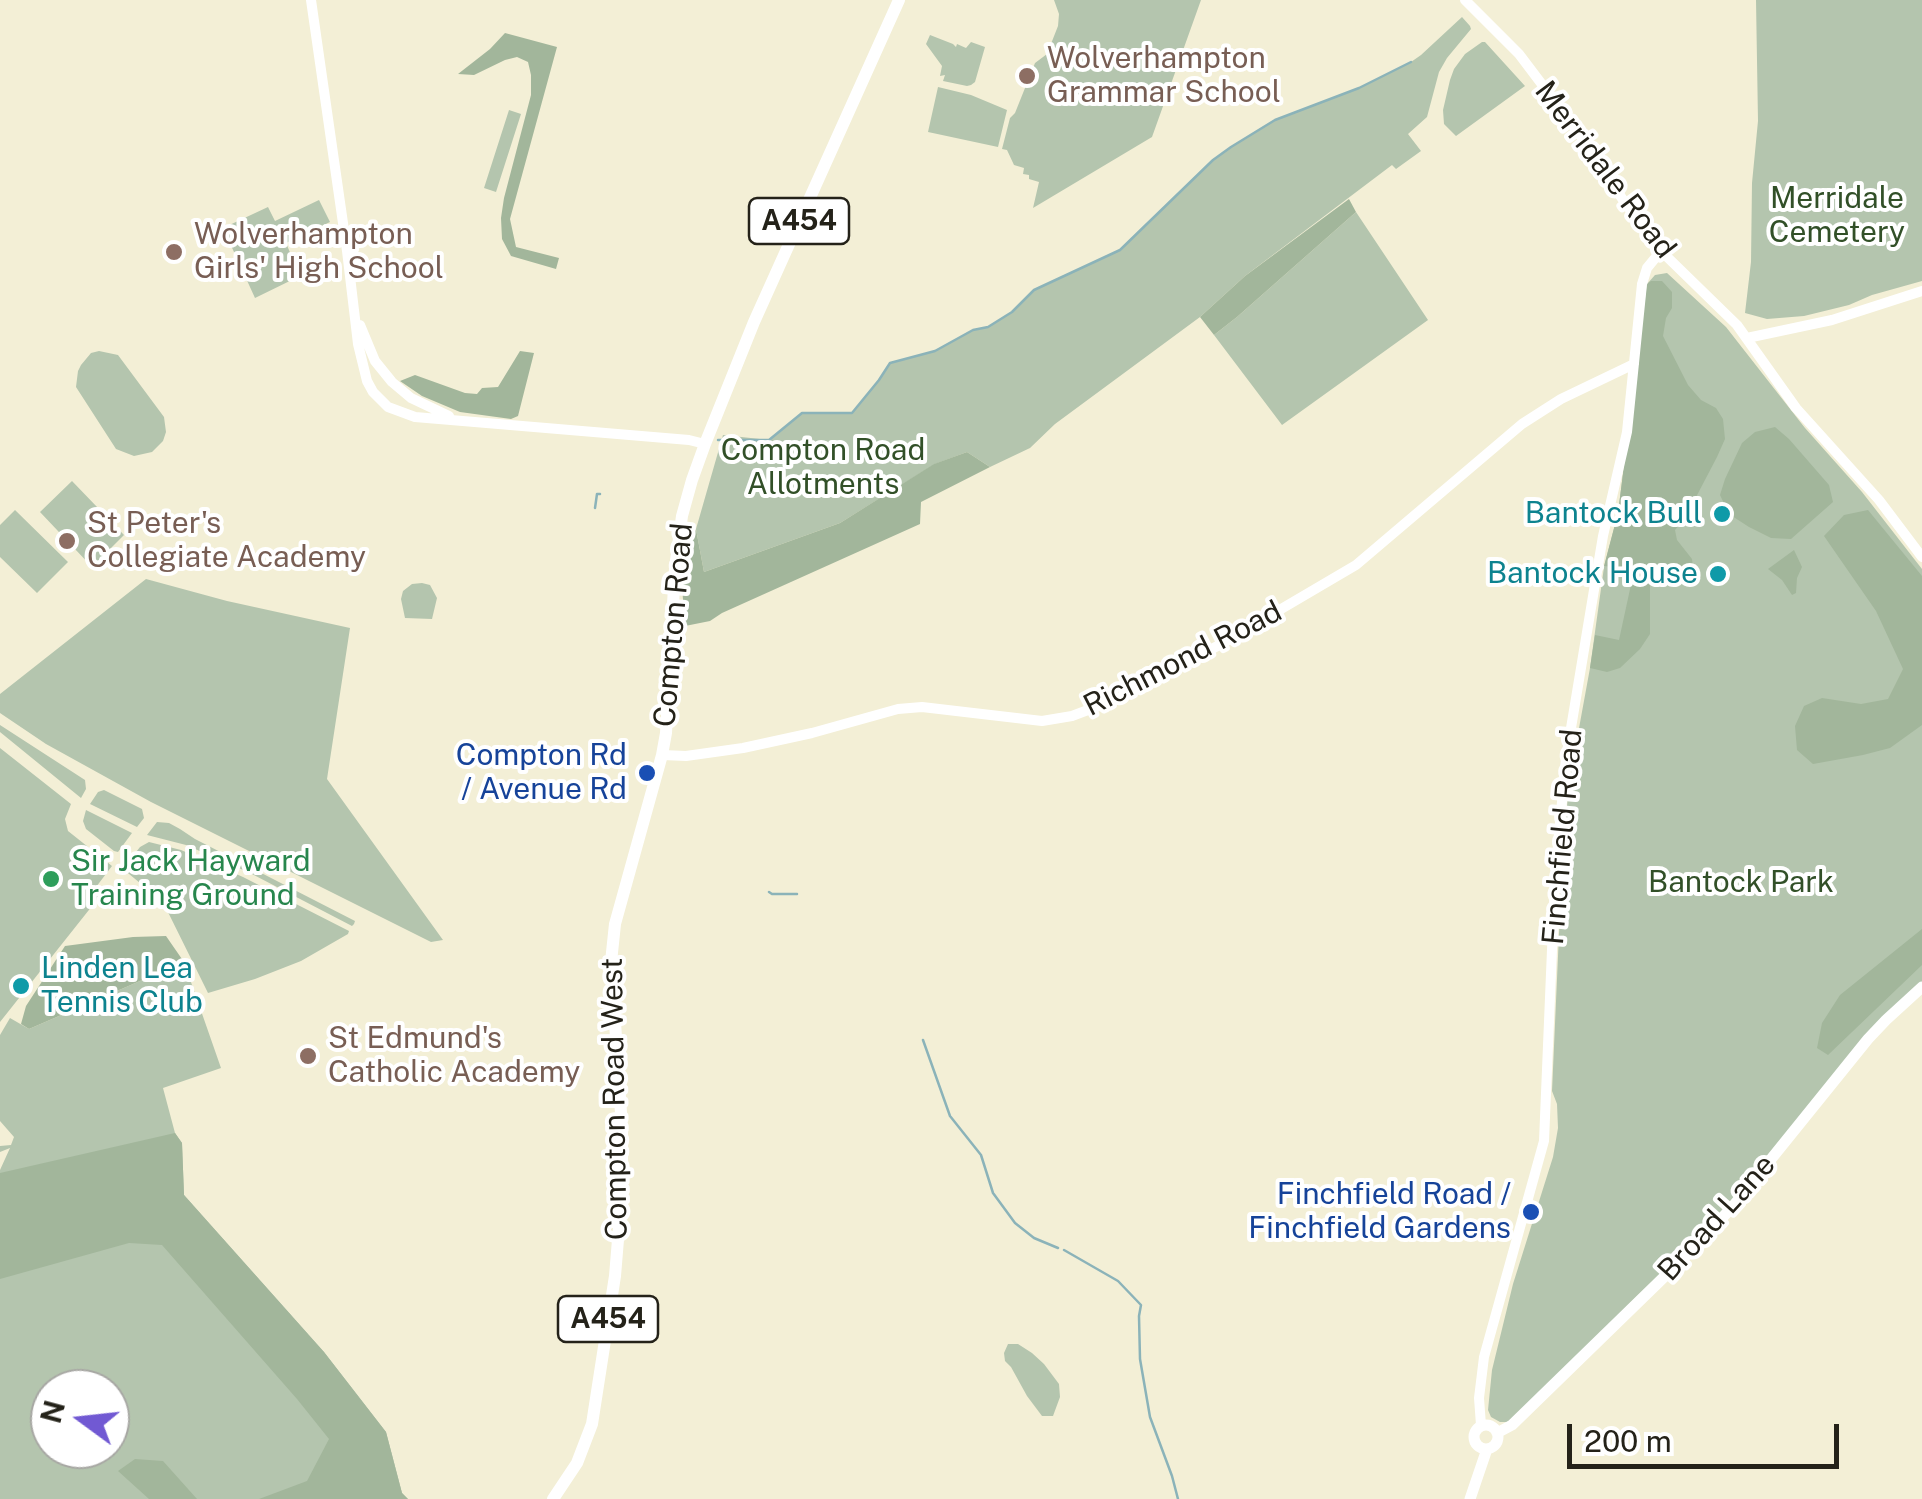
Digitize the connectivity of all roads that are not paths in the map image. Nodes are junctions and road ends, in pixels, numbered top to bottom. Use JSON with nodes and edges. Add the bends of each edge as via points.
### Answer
{"nodes":[{"id":1,"x":311,"y":0,"type":"edge"},
{"id":2,"x":899,"y":0,"type":"edge"},
{"id":3,"x":1465,"y":0,"type":"edge"},
{"id":4,"x":1661,"y":251,"type":"junction"},
{"id":5,"x":1922,"y":291,"type":"edge"},
{"id":6,"x":354,"y":300,"type":"junction"},
{"id":7,"x":1747,"y":338,"type":"junction"},
{"id":8,"x":1634,"y":364,"type":"junction"},
{"id":9,"x":456,"y":419,"type":"junction"},
{"id":10,"x":704,"y":444,"type":"junction"},
{"id":11,"x":1922,"y":557,"type":"edge"},
{"id":12,"x":662,"y":754,"type":"junction"},
{"id":13,"x":1922,"y":987,"type":"edge"},
{"id":14,"x":1482,"y":1426,"type":"junction"},
{"id":15,"x":1497,"y":1433,"type":"junction"},
{"id":16,"x":1486,"y":1449,"type":"junction"},
{"id":17,"x":553,"y":1499,"type":"edge"},
{"id":18,"x":1470,"y":1499,"type":"edge"}],
"edges":[{"from":1,"to":6,"type":"street"},
{"from":2,"to":10,"type":"highway","name":"Compton Road","number":"A454"},
{"from":3,"to":4,"type":"street","name":"Merridale Road","via":[[1519,54]]},
{"from":4,"to":7,"type":"street","name":"Merridale Road"},
{"from":4,"to":8,"type":"street","name":"Finchfield Road","via":[[1643,276]]},
{"from":5,"to":7,"type":"street"},
{"from":6,"to":9,"type":"street","via":[[367,346],[392,382]]},
{"from":6,"to":9,"type":"street","via":[[362,365],[380,400],[402,414]]},
{"from":7,"to":11,"type":"street","name":"Merridale Road","via":[[1796,408]]},
{"from":8,"to":12,"type":"street","name":"Richmond Road","via":[[1522,424],[1356,565],[1117,699],[1042,721],[898,709],[756,745]]},
{"from":8,"to":14,"type":"street","name":"Finchfield Road","via":[[1560,809],[1544,1140],[1484,1357]]},
{"from":9,"to":10,"type":"street"},
{"from":10,"to":12,"type":"highway","name":"Compton Road","number":"A454","via":[[679,532]]},
{"from":12,"to":17,"type":"highway","name":"Compton Road West","number":"A454","via":[[615,924],[622,1191],[606,1338],[586,1444]]},
{"from":13,"to":15,"type":"main road","name":"Broad Lane","via":[[1868,1040],[1698,1244]]},
{"from":14,"to":15,"type":"main road"},
{"from":14,"to":16,"type":"main road","via":[[1474,1439]]},
{"from":15,"to":16,"type":"main road","via":[[1496,1444]]},
{"from":16,"to":18,"type":"main road"}]}
